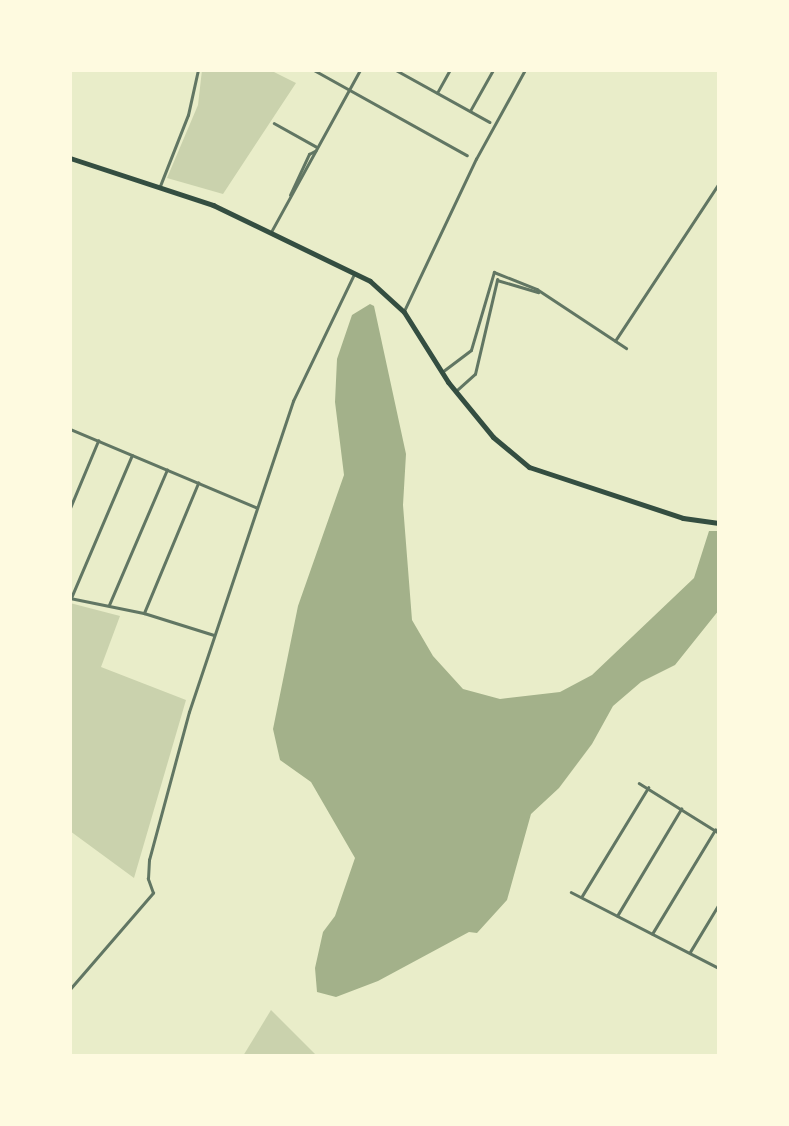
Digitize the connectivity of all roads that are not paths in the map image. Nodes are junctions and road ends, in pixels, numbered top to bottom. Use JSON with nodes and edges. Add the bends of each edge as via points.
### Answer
{"nodes":[{"id":1,"x":198,"y":70,"type":"edge"},
{"id":2,"x":314,"y":70,"type":"edge"},
{"id":3,"x":360,"y":70,"type":"edge"},
{"id":4,"x":396,"y":70,"type":"edge"},
{"id":5,"x":409,"y":70,"type":"edge"},
{"id":6,"x":450,"y":70,"type":"edge"},
{"id":7,"x":493,"y":70,"type":"edge"},
{"id":8,"x":526,"y":70,"type":"edge"},
{"id":9,"x":406,"y":76,"type":"junction"},
{"id":10,"x":349,"y":89,"type":"junction"},
{"id":11,"x":437,"y":93,"type":"junction"},
{"id":12,"x":470,"y":111,"type":"junction"},
{"id":13,"x":490,"y":122,"type":"dead end"},
{"id":14,"x":274,"y":123,"type":"dead end"},
{"id":15,"x":316,"y":149,"type":"junction"},
{"id":16,"x":467,"y":155,"type":"dead end"},
{"id":17,"x":70,"y":158,"type":"edge"},
{"id":18,"x":719,"y":183,"type":"edge"},
{"id":19,"x":158,"y":189,"type":"junction"},
{"id":20,"x":290,"y":198,"type":"junction"},
{"id":21,"x":271,"y":233,"type":"junction"},
{"id":22,"x":354,"y":274,"type":"junction"},
{"id":23,"x":538,"y":292,"type":"junction"},
{"id":24,"x":404,"y":312,"type":"junction"},
{"id":25,"x":615,"y":341,"type":"junction"},
{"id":26,"x":626,"y":348,"type":"dead end"},
{"id":27,"x":442,"y":372,"type":"junction"},
{"id":28,"x":456,"y":391,"type":"junction"},
{"id":29,"x":70,"y":429,"type":"edge"},
{"id":30,"x":98,"y":441,"type":"junction"},
{"id":31,"x":132,"y":455,"type":"junction"},
{"id":32,"x":167,"y":470,"type":"junction"},
{"id":33,"x":198,"y":483,"type":"junction"},
{"id":34,"x":256,"y":507,"type":"junction"},
{"id":35,"x":70,"y":508,"type":"edge"},
{"id":36,"x":719,"y":523,"type":"edge"},
{"id":37,"x":71,"y":598,"type":"edge"},
{"id":38,"x":109,"y":606,"type":"junction"},
{"id":39,"x":144,"y":613,"type":"junction"},
{"id":40,"x":214,"y":635,"type":"junction"},
{"id":41,"x":639,"y":783,"type":"dead end"},
{"id":42,"x":648,"y":788,"type":"junction"},
{"id":43,"x":681,"y":809,"type":"junction"},
{"id":44,"x":717,"y":831,"type":"edge"},
{"id":45,"x":570,"y":892,"type":"dead end"},
{"id":46,"x":581,"y":897,"type":"junction"},
{"id":47,"x":719,"y":904,"type":"edge"},
{"id":48,"x":617,"y":916,"type":"junction"},
{"id":49,"x":652,"y":934,"type":"junction"},
{"id":50,"x":689,"y":953,"type":"junction"},
{"id":51,"x":719,"y":968,"type":"edge"},
{"id":52,"x":70,"y":989,"type":"edge"}],
"edges":[{"from":1,"to":19,"type":"street","via":[[188,115]]},
{"from":2,"to":10,"type":"street"},
{"from":3,"to":10,"type":"street"},
{"from":4,"to":9,"type":"street"},
{"from":5,"to":9,"type":"street"},
{"from":6,"to":11,"type":"street"},
{"from":7,"to":12,"type":"street"},
{"from":8,"to":24,"type":"street","via":[[476,159]]},
{"from":9,"to":11,"type":"street"},
{"from":10,"to":15,"type":"street"},
{"from":10,"to":16,"type":"street"},
{"from":11,"to":12,"type":"street"},
{"from":12,"to":13,"type":"street"},
{"from":14,"to":15,"type":"street"},
{"from":15,"to":20,"type":"street"},
{"from":15,"to":20,"type":"street","via":[[309,154]]},
{"from":17,"to":19,"type":"highway"},
{"from":18,"to":25,"type":"street"},
{"from":19,"to":21,"type":"highway","via":[[213,205]]},
{"from":20,"to":21,"type":"street"},
{"from":21,"to":22,"type":"highway"},
{"from":22,"to":24,"type":"highway","via":[[388,294]]},
{"from":22,"to":34,"type":"street","via":[[293,401]]},
{"from":23,"to":25,"type":"street"},
{"from":23,"to":27,"type":"street","via":[[494,272],[471,350]]},
{"from":23,"to":28,"type":"street","via":[[497,280],[475,374]]},
{"from":24,"to":27,"type":"highway"},
{"from":25,"to":26,"type":"street"},
{"from":27,"to":28,"type":"highway"},
{"from":28,"to":36,"type":"highway","via":[[493,438],[529,467],[683,518]]},
{"from":29,"to":30,"type":"street"},
{"from":30,"to":31,"type":"street"},
{"from":30,"to":35,"type":"street"},
{"from":31,"to":32,"type":"street"},
{"from":31,"to":37,"type":"street"},
{"from":32,"to":33,"type":"street"},
{"from":32,"to":38,"type":"street"},
{"from":33,"to":34,"type":"street"},
{"from":33,"to":39,"type":"street"},
{"from":34,"to":40,"type":"street"},
{"from":37,"to":38,"type":"street"},
{"from":38,"to":39,"type":"street"},
{"from":39,"to":40,"type":"street"},
{"from":40,"to":52,"type":"street","via":[[149,860],[153,893]]},
{"from":41,"to":42,"type":"street"},
{"from":42,"to":43,"type":"street"},
{"from":42,"to":46,"type":"street"},
{"from":43,"to":44,"type":"street"},
{"from":43,"to":48,"type":"street"},
{"from":44,"to":49,"type":"street"},
{"from":45,"to":46,"type":"street"},
{"from":46,"to":48,"type":"street"},
{"from":47,"to":50,"type":"street"},
{"from":48,"to":49,"type":"street"},
{"from":49,"to":50,"type":"street"},
{"from":50,"to":51,"type":"street"}]}
